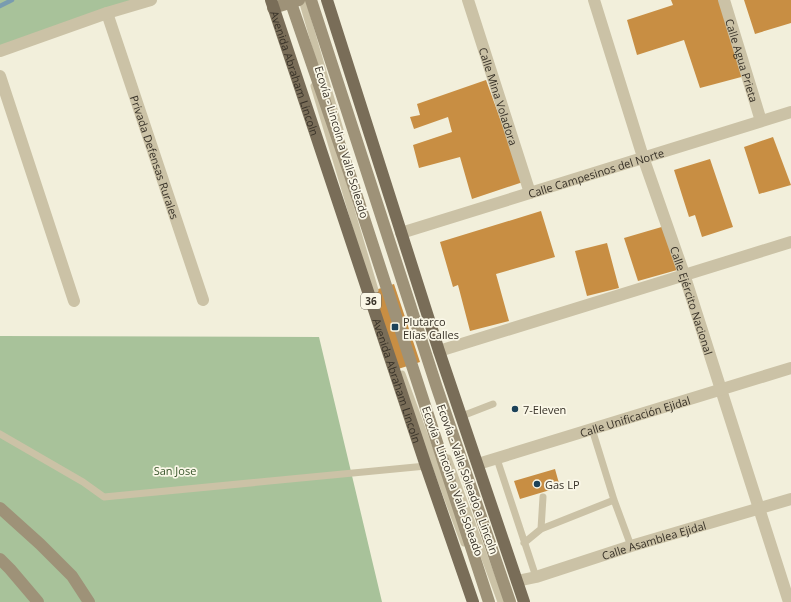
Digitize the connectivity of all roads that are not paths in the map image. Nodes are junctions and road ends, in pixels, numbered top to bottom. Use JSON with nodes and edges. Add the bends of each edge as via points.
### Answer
{"nodes":[{"id":1,"x":151,"y":0,"type":"edge"},
{"id":2,"x":311,"y":0,"type":"edge"},
{"id":3,"x":327,"y":0,"type":"edge"},
{"id":4,"x":468,"y":0,"type":"edge"},
{"id":5,"x":594,"y":0,"type":"edge"},
{"id":6,"x":724,"y":0,"type":"edge"},
{"id":7,"x":293,"y":1,"type":"edge"},
{"id":8,"x":272,"y":4,"type":"edge"},
{"id":9,"x":107,"y":13,"type":"junction"},
{"id":10,"x":0,"y":51,"type":"edge"},
{"id":11,"x":0,"y":76,"type":"edge"},
{"id":12,"x":791,"y":112,"type":"edge"},
{"id":13,"x":761,"y":121,"type":"junction"},
{"id":14,"x":643,"y":157,"type":"junction"},
{"id":15,"x":530,"y":193,"type":"junction"},
{"id":16,"x":401,"y":232,"type":"junction"},
{"id":17,"x":791,"y":242,"type":"edge"},
{"id":18,"x":684,"y":274,"type":"junction"},
{"id":19,"x":388,"y":286,"type":"dead end"},
{"id":20,"x":375,"y":290,"type":"dead end"},
{"id":21,"x":203,"y":300,"type":"dead end"},
{"id":22,"x":74,"y":301,"type":"dead end"},
{"id":23,"x":440,"y":351,"type":"junction"},
{"id":24,"x":414,"y":364,"type":"dead end"},
{"id":25,"x":791,"y":368,"type":"edge"},
{"id":26,"x":399,"y":369,"type":"dead end"},
{"id":27,"x":721,"y":390,"type":"junction"},
{"id":28,"x":493,"y":404,"type":"dead end"},
{"id":29,"x":462,"y":416,"type":"junction"},
{"id":30,"x":592,"y":429,"type":"junction"},
{"id":31,"x":0,"y":434,"type":"edge"},
{"id":32,"x":497,"y":459,"type":"junction"},
{"id":33,"x":478,"y":464,"type":"junction"},
{"id":34,"x":426,"y":466,"type":"junction"},
{"id":35,"x":543,"y":496,"type":"dead end"},
{"id":36,"x":791,"y":499,"type":"edge"},
{"id":37,"x":614,"y":500,"type":"junction"},
{"id":38,"x":0,"y":508,"type":"edge"},
{"id":39,"x":758,"y":509,"type":"junction"},
{"id":40,"x":541,"y":529,"type":"junction"},
{"id":41,"x":524,"y":543,"type":"junction"},
{"id":42,"x":631,"y":546,"type":"junction"},
{"id":43,"x":0,"y":559,"type":"edge"},
{"id":44,"x":536,"y":577,"type":"junction"},
{"id":45,"x":517,"y":581,"type":"junction"},
{"id":46,"x":38,"y":602,"type":"edge"},
{"id":47,"x":88,"y":602,"type":"edge"},
{"id":48,"x":473,"y":602,"type":"edge"},
{"id":49,"x":486,"y":602,"type":"edge"},
{"id":50,"x":489,"y":602,"type":"edge"},
{"id":51,"x":501,"y":602,"type":"edge"},
{"id":52,"x":510,"y":602,"type":"edge"},
{"id":53,"x":524,"y":602,"type":"edge"},
{"id":54,"x":788,"y":602,"type":"edge"}],
"edges":[{"from":1,"to":9,"type":"street"},
{"from":2,"to":52,"type":"main road","via":[[437,388]]},
{"from":3,"to":16,"type":"main road"},
{"from":4,"to":15,"type":"street","name":"Calle Mina Voladora"},
{"from":5,"to":14,"type":"street","name":"Calle Ejército Nacional"},
{"from":6,"to":13,"type":"street","name":"Calle Agua Prieta"},
{"from":7,"to":8,"type":"main road"},
{"from":7,"to":19,"type":"lane"},
{"from":7,"to":20,"type":"lane","name":"Ecovía - Lincoln a Valle Soleado"},
{"from":7,"to":50,"type":"main road","name":"Avenida Abraham Lincoln","number":"36","bridge":true},
{"from":8,"to":34,"type":"main road","name":"Avenida Abraham Lincoln","number":"36"},
{"from":9,"to":10,"type":"street"},
{"from":9,"to":21,"type":"street","name":"Privada Defensas Rurales"},
{"from":11,"to":22,"type":"street"},
{"from":12,"to":13,"type":"street","name":"Calle Campesinos del Norte"},
{"from":13,"to":14,"type":"street","name":"Calle Campesinos del Norte"},
{"from":14,"to":15,"type":"street","name":"Calle Campesinos del Norte"},
{"from":14,"to":18,"type":"street","name":"Calle Ejército Nacional"},
{"from":15,"to":16,"type":"street","name":"Calle Campesinos del Norte"},
{"from":16,"to":23,"type":"main road"},
{"from":17,"to":18,"type":"street"},
{"from":18,"to":23,"type":"street"},
{"from":18,"to":27,"type":"street","name":"Calle Ejército Nacional"},
{"from":23,"to":29,"type":"main road"},
{"from":24,"to":51,"type":"lane","name":"Ecovía - Valle Soleado a Lincoln"},
{"from":25,"to":27,"type":"street","name":"Calle Unificación Ejidal"},
{"from":26,"to":49,"type":"lane","name":"Ecovía - Lincoln a Valle Soleado"},
{"from":27,"to":30,"type":"street","name":"Calle Unificación Ejidal"},
{"from":27,"to":39,"type":"street","name":"Calle Ejército Nacional"},
{"from":28,"to":29,"type":"lane"},
{"from":29,"to":33,"type":"main road"},
{"from":30,"to":32,"type":"street","name":"Calle Unificación Ejidal"},
{"from":30,"to":37,"type":"lane"},
{"from":31,"to":34,"type":"lane","via":[[104,497]]},
{"from":32,"to":33,"type":"street","name":"Calle Unificación Ejidal"},
{"from":32,"to":41,"type":"lane"},
{"from":33,"to":45,"type":"main road"},
{"from":34,"to":48,"type":"main road","name":"Avenida Abraham Lincoln","number":"36"},
{"from":35,"to":40,"type":"lane"},
{"from":36,"to":39,"type":"street","name":"Calle Asamblea Ejidal"},
{"from":37,"to":40,"type":"lane"},
{"from":37,"to":42,"type":"lane"},
{"from":38,"to":47,"type":"main road","via":[[72,576]]},
{"from":39,"to":42,"type":"street","name":"Calle Asamblea Ejidal"},
{"from":39,"to":54,"type":"street","name":"Calle Ejército Nacional"},
{"from":40,"to":41,"type":"lane"},
{"from":41,"to":44,"type":"lane"},
{"from":42,"to":44,"type":"street","name":"Calle Asamblea Ejidal"},
{"from":43,"to":46,"type":"main road"},
{"from":44,"to":45,"type":"street","name":"Calle Asamblea Ejidal"},
{"from":45,"to":53,"type":"main road"}]}
